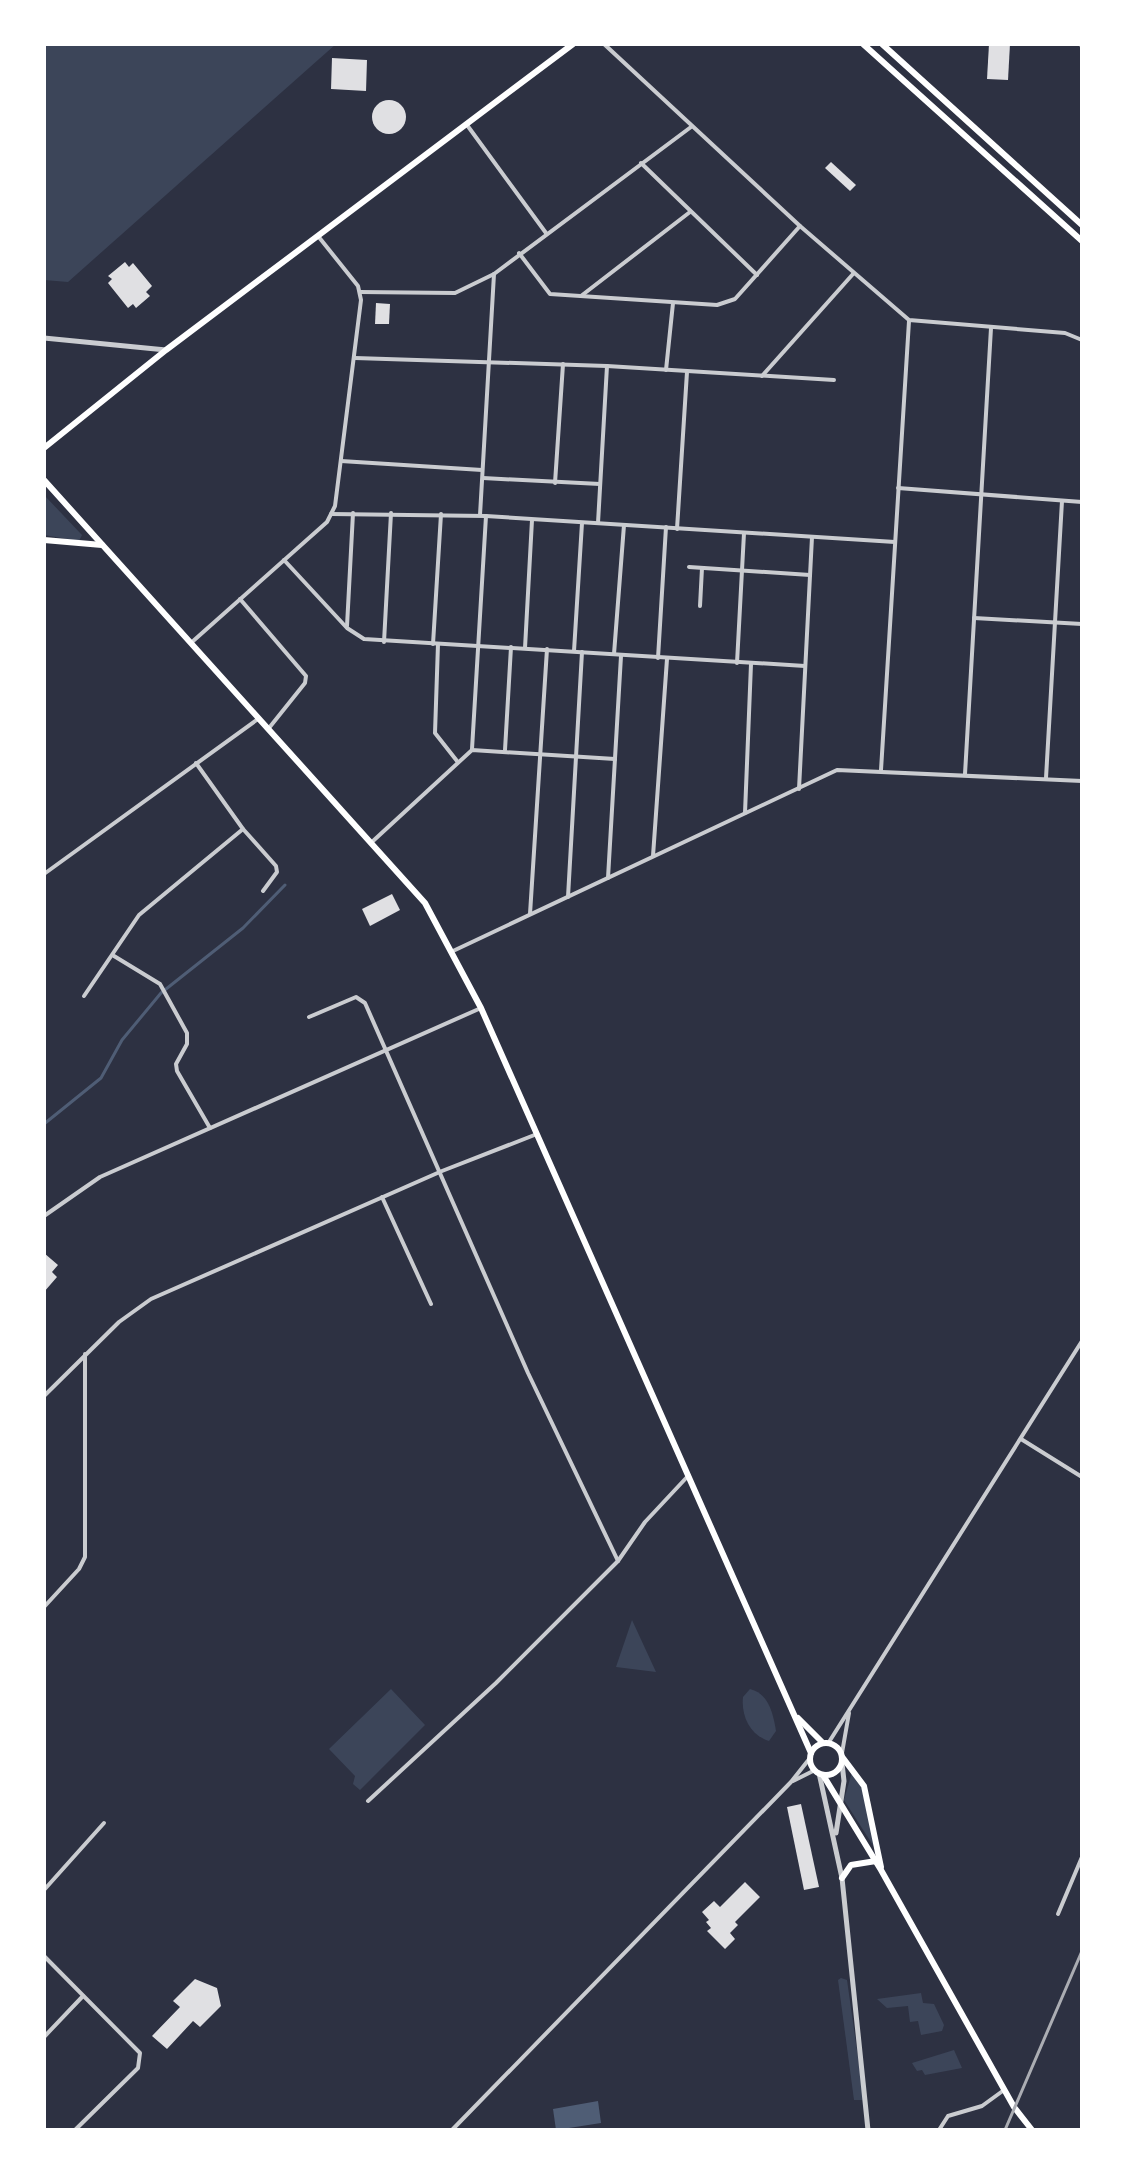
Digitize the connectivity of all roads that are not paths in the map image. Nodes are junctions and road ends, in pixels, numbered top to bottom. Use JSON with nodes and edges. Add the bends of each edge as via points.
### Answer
{"nodes":[{"id":1,"x":573,"y":44,"type":"edge"},
{"id":2,"x":604,"y":44,"type":"edge"},
{"id":3,"x":863,"y":44,"type":"edge"},
{"id":4,"x":882,"y":44,"type":"edge"},
{"id":5,"x":467,"y":125,"type":"junction"},
{"id":6,"x":691,"y":127,"type":"junction"},
{"id":7,"x":641,"y":163,"type":"junction"},
{"id":8,"x":690,"y":212,"type":"junction"},
{"id":9,"x":1082,"y":225,"type":"edge"},
{"id":10,"x":800,"y":226,"type":"junction"},
{"id":11,"x":546,"y":233,"type":"junction"},
{"id":12,"x":318,"y":236,"type":"junction"},
{"id":13,"x":1082,"y":241,"type":"edge"},
{"id":14,"x":519,"y":253,"type":"junction"},
{"id":15,"x":494,"y":274,"type":"junction"},
{"id":16,"x":853,"y":274,"type":"junction"},
{"id":17,"x":757,"y":275,"type":"junction"},
{"id":18,"x":360,"y":292,"type":"junction"},
{"id":19,"x":579,"y":297,"type":"junction"},
{"id":20,"x":673,"y":303,"type":"junction"},
{"id":21,"x":909,"y":320,"type":"junction"},
{"id":22,"x":991,"y":328,"type":"junction"},
{"id":23,"x":44,"y":338,"type":"edge"},
{"id":24,"x":1082,"y":340,"type":"edge"},
{"id":25,"x":166,"y":350,"type":"junction"},
{"id":26,"x":355,"y":358,"type":"junction"},
{"id":27,"x":488,"y":362,"type":"junction"},
{"id":28,"x":563,"y":364,"type":"junction"},
{"id":29,"x":607,"y":366,"type":"junction"},
{"id":30,"x":666,"y":370,"type":"junction"},
{"id":31,"x":687,"y":372,"type":"junction"},
{"id":32,"x":762,"y":376,"type":"junction"},
{"id":33,"x":834,"y":380,"type":"dead end"},
{"id":34,"x":61,"y":431,"type":"junction"},
{"id":35,"x":44,"y":439,"type":"edge"},
{"id":36,"x":44,"y":448,"type":"edge"},
{"id":37,"x":340,"y":460,"type":"junction"},
{"id":38,"x":482,"y":470,"type":"junction"},
{"id":39,"x":482,"y":478,"type":"junction"},
{"id":40,"x":44,"y":480,"type":"edge"},
{"id":41,"x":555,"y":483,"type":"junction"},
{"id":42,"x":600,"y":484,"type":"junction"},
{"id":43,"x":898,"y":488,"type":"junction"},
{"id":44,"x":980,"y":495,"type":"junction"},
{"id":45,"x":1062,"y":501,"type":"junction"},
{"id":46,"x":1082,"y":502,"type":"edge"},
{"id":47,"x":353,"y":513,"type":"junction"},
{"id":48,"x":391,"y":513,"type":"junction"},
{"id":49,"x":331,"y":514,"type":"junction"},
{"id":50,"x":441,"y":514,"type":"junction"},
{"id":51,"x":483,"y":516,"type":"junction"},
{"id":52,"x":532,"y":520,"type":"junction"},
{"id":53,"x":582,"y":523,"type":"junction"},
{"id":54,"x":598,"y":523,"type":"junction"},
{"id":55,"x":624,"y":525,"type":"junction"},
{"id":56,"x":666,"y":527,"type":"junction"},
{"id":57,"x":677,"y":529,"type":"junction"},
{"id":58,"x":744,"y":533,"type":"junction"},
{"id":59,"x":812,"y":537,"type":"junction"},
{"id":60,"x":44,"y":540,"type":"edge"},
{"id":61,"x":895,"y":542,"type":"junction"},
{"id":62,"x":102,"y":545,"type":"junction"},
{"id":63,"x":284,"y":560,"type":"junction"},
{"id":64,"x":689,"y":567,"type":"dead end"},
{"id":65,"x":702,"y":568,"type":"junction"},
{"id":66,"x":741,"y":570,"type":"junction"},
{"id":67,"x":810,"y":575,"type":"junction"},
{"id":68,"x":240,"y":599,"type":"junction"},
{"id":69,"x":700,"y":606,"type":"dead end"},
{"id":70,"x":974,"y":618,"type":"junction"},
{"id":71,"x":1054,"y":623,"type":"junction"},
{"id":72,"x":1082,"y":624,"type":"edge"},
{"id":73,"x":347,"y":628,"type":"junction"},
{"id":74,"x":192,"y":642,"type":"junction"},
{"id":75,"x":384,"y":642,"type":"junction"},
{"id":76,"x":435,"y":644,"type":"junction"},
{"id":77,"x":478,"y":647,"type":"junction"},
{"id":78,"x":511,"y":647,"type":"junction"},
{"id":79,"x":525,"y":648,"type":"junction"},
{"id":80,"x":547,"y":649,"type":"junction"},
{"id":81,"x":574,"y":651,"type":"junction"},
{"id":82,"x":582,"y":652,"type":"junction"},
{"id":83,"x":618,"y":655,"type":"junction"},
{"id":84,"x":658,"y":658,"type":"junction"},
{"id":85,"x":667,"y":659,"type":"junction"},
{"id":86,"x":737,"y":663,"type":"junction"},
{"id":87,"x":751,"y":664,"type":"junction"},
{"id":88,"x":805,"y":666,"type":"junction"},
{"id":89,"x":260,"y":718,"type":"junction"},
{"id":90,"x":269,"y":728,"type":"junction"},
{"id":91,"x":472,"y":750,"type":"junction"},
{"id":92,"x":505,"y":750,"type":"junction"},
{"id":93,"x":542,"y":752,"type":"junction"},
{"id":94,"x":577,"y":755,"type":"junction"},
{"id":95,"x":615,"y":759,"type":"junction"},
{"id":96,"x":457,"y":762,"type":"junction"},
{"id":97,"x":196,"y":763,"type":"junction"},
{"id":98,"x":881,"y":770,"type":"junction"},
{"id":99,"x":965,"y":774,"type":"junction"},
{"id":100,"x":1046,"y":779,"type":"junction"},
{"id":101,"x":1082,"y":781,"type":"edge"},
{"id":102,"x":799,"y":789,"type":"junction"},
{"id":103,"x":745,"y":814,"type":"junction"},
{"id":104,"x":243,"y":829,"type":"junction"},
{"id":105,"x":373,"y":841,"type":"junction"},
{"id":106,"x":653,"y":858,"type":"junction"},
{"id":107,"x":44,"y":874,"type":"edge"},
{"id":108,"x":608,"y":878,"type":"junction"},
{"id":109,"x":263,"y":891,"type":"dead end"},
{"id":110,"x":568,"y":897,"type":"junction"},
{"id":111,"x":530,"y":914,"type":"junction"},
{"id":112,"x":453,"y":951,"type":"junction"},
{"id":113,"x":113,"y":955,"type":"junction"},
{"id":114,"x":84,"y":996,"type":"dead end"},
{"id":115,"x":481,"y":1008,"type":"junction"},
{"id":116,"x":309,"y":1017,"type":"dead end"},
{"id":117,"x":385,"y":1050,"type":"junction"},
{"id":118,"x":210,"y":1128,"type":"junction"},
{"id":119,"x":537,"y":1134,"type":"junction"},
{"id":120,"x":442,"y":1171,"type":"junction"},
{"id":121,"x":382,"y":1197,"type":"junction"},
{"id":122,"x":44,"y":1216,"type":"edge"},
{"id":123,"x":431,"y":1304,"type":"dead end"},
{"id":124,"x":1082,"y":1341,"type":"edge"},
{"id":125,"x":85,"y":1354,"type":"junction"},
{"id":126,"x":44,"y":1396,"type":"edge"},
{"id":127,"x":1021,"y":1439,"type":"junction"},
{"id":128,"x":688,"y":1476,"type":"junction"},
{"id":129,"x":1082,"y":1477,"type":"edge"},
{"id":130,"x":618,"y":1561,"type":"junction"},
{"id":131,"x":44,"y":1607,"type":"edge"},
{"id":132,"x":850,"y":1711,"type":"junction"},
{"id":133,"x":793,"y":1712,"type":"junction"},
{"id":134,"x":826,"y":1742,"type":"junction"},
{"id":135,"x":811,"y":1756,"type":"junction"},
{"id":136,"x":842,"y":1758,"type":"junction"},
{"id":137,"x":819,"y":1773,"type":"junction"},
{"id":138,"x":791,"y":1782,"type":"junction"},
{"id":139,"x":368,"y":1801,"type":"dead end"},
{"id":140,"x":839,"y":1804,"type":"junction"},
{"id":141,"x":104,"y":1823,"type":"dead end"},
{"id":142,"x":836,"y":1838,"type":"junction"},
{"id":143,"x":1082,"y":1857,"type":"edge"},
{"id":144,"x":876,"y":1861,"type":"junction"},
{"id":145,"x":881,"y":1870,"type":"junction"},
{"id":146,"x":842,"y":1878,"type":"junction"},
{"id":147,"x":44,"y":1890,"type":"edge"},
{"id":148,"x":1058,"y":1914,"type":"dead end"},
{"id":149,"x":44,"y":1956,"type":"edge"},
{"id":150,"x":83,"y":1996,"type":"junction"},
{"id":151,"x":44,"y":2024,"type":"edge"},
{"id":152,"x":51,"y":2030,"type":"junction"},
{"id":153,"x":44,"y":2037,"type":"edge"},
{"id":154,"x":1004,"y":2090,"type":"junction"},
{"id":155,"x":75,"y":2130,"type":"edge"},
{"id":156,"x":452,"y":2130,"type":"edge"},
{"id":157,"x":868,"y":2130,"type":"edge"},
{"id":158,"x":939,"y":2130,"type":"edge"},
{"id":159,"x":1032,"y":2130,"type":"edge"}],
"edges":[{"from":1,"to":5,"type":"main road"},
{"from":2,"to":6,"type":"street"},
{"from":3,"to":13,"type":"main road"},
{"from":4,"to":9,"type":"main road"},
{"from":5,"to":11,"type":"street"},
{"from":5,"to":12,"type":"main road"},
{"from":6,"to":7,"type":"street"},
{"from":6,"to":10,"type":"street"},
{"from":7,"to":8,"type":"street"},
{"from":7,"to":11,"type":"street"},
{"from":8,"to":17,"type":"street"},
{"from":8,"to":19,"type":"street"},
{"from":10,"to":16,"type":"street"},
{"from":10,"to":17,"type":"street"},
{"from":11,"to":14,"type":"street"},
{"from":12,"to":18,"type":"street"},
{"from":12,"to":25,"type":"main road"},
{"from":14,"to":15,"type":"street"},
{"from":14,"to":19,"type":"street","via":[[547,292]]},
{"from":15,"to":18,"type":"street","via":[[455,293]]},
{"from":15,"to":27,"type":"street"},
{"from":16,"to":21,"type":"street"},
{"from":16,"to":32,"type":"street"},
{"from":17,"to":20,"type":"street","via":[[727,303]]},
{"from":18,"to":26,"type":"street"},
{"from":19,"to":20,"type":"street"},
{"from":20,"to":30,"type":"street"},
{"from":21,"to":22,"type":"street"},
{"from":21,"to":43,"type":"street"},
{"from":22,"to":24,"type":"street","via":[[1065,333]]},
{"from":22,"to":44,"type":"street"},
{"from":23,"to":25,"type":"street"},
{"from":25,"to":34,"type":"main road"},
{"from":26,"to":27,"type":"street"},
{"from":26,"to":37,"type":"street"},
{"from":27,"to":28,"type":"street"},
{"from":27,"to":38,"type":"street"},
{"from":28,"to":29,"type":"street"},
{"from":28,"to":41,"type":"street"},
{"from":29,"to":30,"type":"street"},
{"from":29,"to":42,"type":"street"},
{"from":30,"to":31,"type":"street"},
{"from":31,"to":32,"type":"street"},
{"from":31,"to":57,"type":"street"},
{"from":32,"to":33,"type":"street"},
{"from":34,"to":35,"type":"main road"},
{"from":34,"to":36,"type":"main road"},
{"from":37,"to":38,"type":"street"},
{"from":37,"to":49,"type":"street"},
{"from":38,"to":39,"type":"street"},
{"from":39,"to":41,"type":"street"},
{"from":39,"to":51,"type":"street"},
{"from":40,"to":62,"type":"main road"},
{"from":41,"to":42,"type":"street"},
{"from":42,"to":54,"type":"street"},
{"from":43,"to":44,"type":"street"},
{"from":43,"to":61,"type":"street"},
{"from":44,"to":45,"type":"street"},
{"from":44,"to":70,"type":"street"},
{"from":45,"to":46,"type":"street"},
{"from":45,"to":71,"type":"street"},
{"from":47,"to":48,"type":"street"},
{"from":47,"to":49,"type":"street"},
{"from":47,"to":73,"type":"street"},
{"from":48,"to":50,"type":"street"},
{"from":48,"to":75,"type":"street"},
{"from":49,"to":63,"type":"street"},
{"from":50,"to":51,"type":"street"},
{"from":50,"to":76,"type":"street"},
{"from":51,"to":52,"type":"street"},
{"from":51,"to":77,"type":"street"},
{"from":52,"to":53,"type":"street"},
{"from":52,"to":79,"type":"street"},
{"from":53,"to":54,"type":"street"},
{"from":53,"to":81,"type":"street"},
{"from":54,"to":55,"type":"street"},
{"from":55,"to":56,"type":"street"},
{"from":55,"to":83,"type":"street"},
{"from":56,"to":57,"type":"street"},
{"from":56,"to":84,"type":"street"},
{"from":57,"to":58,"type":"street"},
{"from":58,"to":59,"type":"street"},
{"from":58,"to":66,"type":"street"},
{"from":59,"to":61,"type":"street"},
{"from":59,"to":67,"type":"street"},
{"from":60,"to":62,"type":"main road"},
{"from":61,"to":98,"type":"street"},
{"from":62,"to":74,"type":"main road"},
{"from":63,"to":68,"type":"street"},
{"from":63,"to":73,"type":"street"},
{"from":64,"to":65,"type":"street"},
{"from":65,"to":66,"type":"street"},
{"from":65,"to":69,"type":"street"},
{"from":66,"to":67,"type":"street"},
{"from":66,"to":86,"type":"street"},
{"from":67,"to":88,"type":"street"},
{"from":68,"to":74,"type":"street"},
{"from":68,"to":90,"type":"street","via":[[306,676]]},
{"from":70,"to":71,"type":"street"},
{"from":70,"to":99,"type":"street"},
{"from":71,"to":72,"type":"street"},
{"from":71,"to":100,"type":"street"},
{"from":73,"to":75,"type":"street","via":[[364,639]]},
{"from":74,"to":89,"type":"main road"},
{"from":75,"to":76,"type":"street"},
{"from":76,"to":77,"type":"street"},
{"from":76,"to":96,"type":"street","via":[[435,733]]},
{"from":77,"to":78,"type":"street"},
{"from":77,"to":91,"type":"street"},
{"from":78,"to":79,"type":"street"},
{"from":78,"to":92,"type":"street"},
{"from":79,"to":80,"type":"street"},
{"from":80,"to":81,"type":"street"},
{"from":80,"to":93,"type":"street"},
{"from":81,"to":82,"type":"street"},
{"from":82,"to":83,"type":"street"},
{"from":82,"to":94,"type":"street"},
{"from":83,"to":84,"type":"street"},
{"from":83,"to":95,"type":"street"},
{"from":84,"to":85,"type":"street"},
{"from":85,"to":86,"type":"street"},
{"from":85,"to":106,"type":"street"},
{"from":86,"to":87,"type":"street"},
{"from":87,"to":88,"type":"street"},
{"from":87,"to":103,"type":"street"},
{"from":88,"to":102,"type":"street"},
{"from":89,"to":90,"type":"main road"},
{"from":89,"to":97,"type":"street"},
{"from":90,"to":105,"type":"main road"},
{"from":91,"to":92,"type":"street"},
{"from":91,"to":96,"type":"street"},
{"from":92,"to":93,"type":"street"},
{"from":93,"to":94,"type":"street"},
{"from":93,"to":111,"type":"street"},
{"from":94,"to":95,"type":"street"},
{"from":94,"to":110,"type":"street"},
{"from":95,"to":108,"type":"street"},
{"from":96,"to":105,"type":"street"},
{"from":97,"to":104,"type":"street"},
{"from":97,"to":107,"type":"street"},
{"from":98,"to":99,"type":"street"},
{"from":98,"to":102,"type":"street","via":[[837,770]]},
{"from":99,"to":100,"type":"street"},
{"from":100,"to":101,"type":"street"},
{"from":102,"to":103,"type":"street"},
{"from":103,"to":106,"type":"street"},
{"from":104,"to":109,"type":"street","via":[[276,866]]},
{"from":104,"to":113,"type":"street","via":[[139,915]]},
{"from":105,"to":112,"type":"main road","via":[[430,911]]},
{"from":106,"to":108,"type":"street"},
{"from":108,"to":110,"type":"street"},
{"from":110,"to":111,"type":"street"},
{"from":111,"to":112,"type":"street"},
{"from":112,"to":115,"type":"main road"},
{"from":113,"to":114,"type":"street"},
{"from":113,"to":118,"type":"street","via":[[160,984],[169,1000],[188,1038],[177,1071]]},
{"from":115,"to":117,"type":"street"},
{"from":115,"to":119,"type":"main road"},
{"from":116,"to":117,"type":"street","via":[[360,998]]},
{"from":117,"to":118,"type":"street"},
{"from":117,"to":120,"type":"street"},
{"from":118,"to":122,"type":"street","via":[[85,1185]]},
{"from":119,"to":120,"type":"street"},
{"from":119,"to":128,"type":"main road"},
{"from":120,"to":121,"type":"street"},
{"from":120,"to":130,"type":"street","via":[[528,1373]]},
{"from":121,"to":123,"type":"street"},
{"from":121,"to":125,"type":"street","via":[[151,1299]]},
{"from":124,"to":127,"type":"street"},
{"from":125,"to":126,"type":"street"},
{"from":125,"to":131,"type":"street","via":[[85,1557]]},
{"from":127,"to":129,"type":"street"},
{"from":127,"to":132,"type":"street"},
{"from":128,"to":130,"type":"street"},
{"from":128,"to":133,"type":"main road"},
{"from":130,"to":139,"type":"street"},
{"from":132,"to":134,"type":"street"},
{"from":132,"to":136,"type":"street"},
{"from":133,"to":134,"type":"main road"},
{"from":133,"to":135,"type":"main road"},
{"from":134,"to":135,"type":"main road"},
{"from":134,"to":136,"type":"main road"},
{"from":135,"to":137,"type":"main road"},
{"from":135,"to":138,"type":"street"},
{"from":136,"to":137,"type":"main road","via":[[837,1771]]},
{"from":136,"to":140,"type":"street"},
{"from":136,"to":145,"type":"main road","via":[[864,1786]]},
{"from":137,"to":138,"type":"street"},
{"from":137,"to":140,"type":"main road"},
{"from":137,"to":142,"type":"street"},
{"from":138,"to":156,"type":"street"},
{"from":140,"to":142,"type":"street"},
{"from":140,"to":144,"type":"main road"},
{"from":141,"to":147,"type":"street"},
{"from":142,"to":146,"type":"street"},
{"from":143,"to":148,"type":"street"},
{"from":144,"to":145,"type":"main road"},
{"from":144,"to":146,"type":"main road","via":[[851,1865]]},
{"from":145,"to":154,"type":"main road"},
{"from":146,"to":157,"type":"street"},
{"from":149,"to":150,"type":"street"},
{"from":150,"to":152,"type":"street"},
{"from":150,"to":155,"type":"street","via":[[141,2059]]},
{"from":151,"to":152,"type":"street"},
{"from":152,"to":153,"type":"street"},
{"from":154,"to":158,"type":"street","via":[[982,2106],[948,2116]]},
{"from":154,"to":159,"type":"main road"}]}
